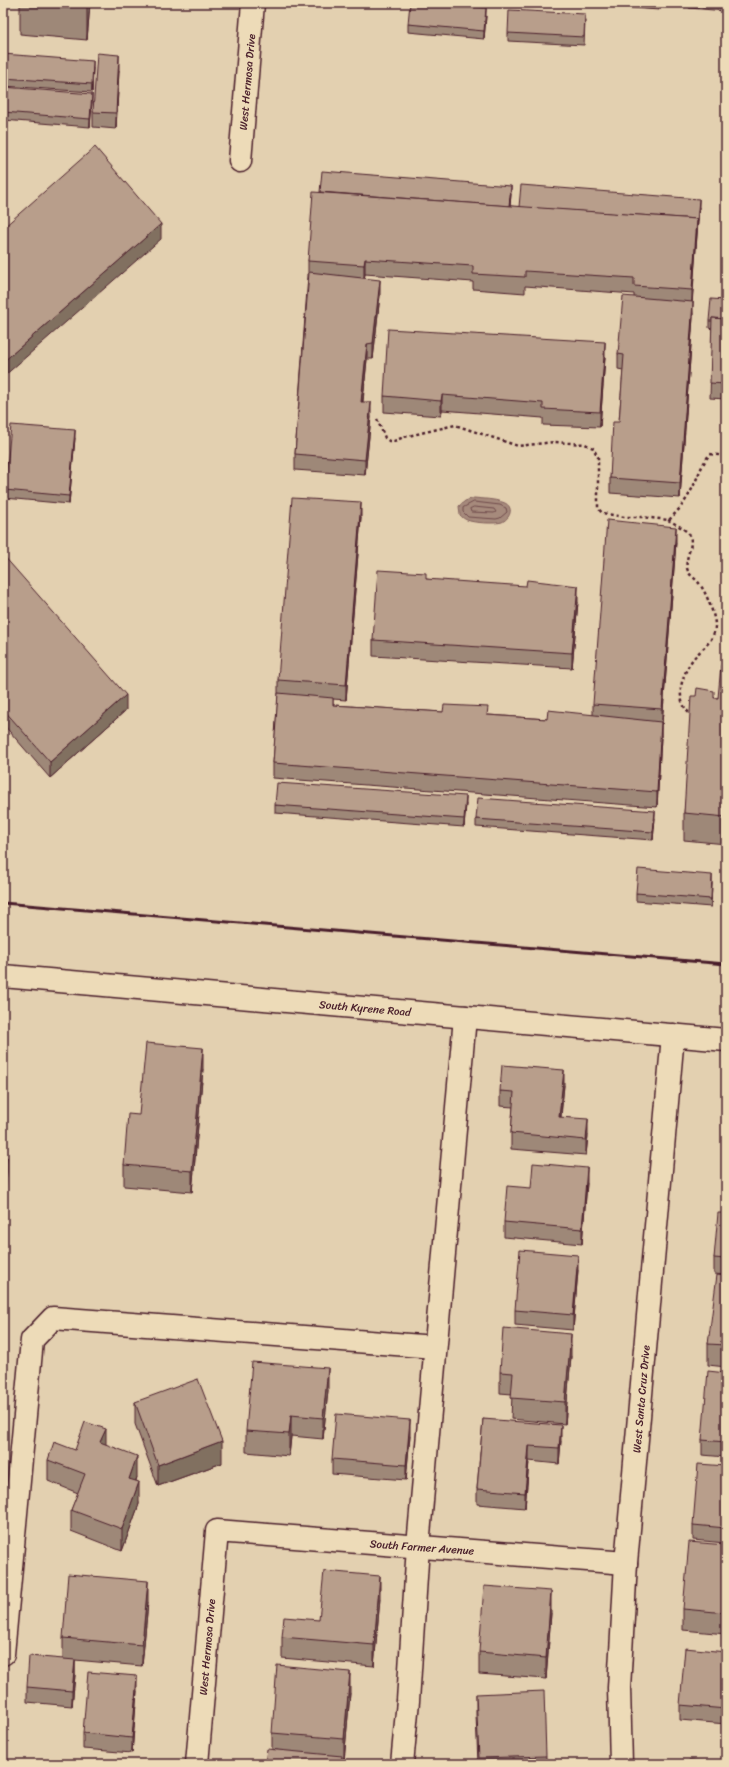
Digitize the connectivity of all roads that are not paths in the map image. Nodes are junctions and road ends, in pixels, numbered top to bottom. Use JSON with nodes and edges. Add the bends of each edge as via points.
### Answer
{"nodes":[{"id":1,"x":253,"y":3,"type":"edge"},
{"id":2,"x":240,"y":161,"type":"dead end"},
{"id":3,"x":3,"y":976,"type":"edge"},
{"id":4,"x":465,"y":1017,"type":"junction"},
{"id":5,"x":673,"y":1035,"type":"junction"},
{"id":6,"x":726,"y":1040,"type":"edge"},
{"id":7,"x":435,"y":1347,"type":"junction"},
{"id":8,"x":217,"y":1531,"type":"joint"},
{"id":9,"x":418,"y":1546,"type":"junction"},
{"id":10,"x":626,"y":1563,"type":"junction"},
{"id":11,"x":3,"y":1654,"type":"edge"},
{"id":12,"x":197,"y":1764,"type":"edge"},
{"id":13,"x":402,"y":1764,"type":"edge"},
{"id":14,"x":621,"y":1764,"type":"edge"}],
"edges":[{"from":1,"to":2,"type":"street","name":"West Hermosa Drive"},
{"from":3,"to":4,"type":"street","name":"South Kyrene Road"},
{"from":4,"to":5,"type":"street","name":"South Kyrene Road"},
{"from":4,"to":7,"type":"street"},
{"from":5,"to":6,"type":"street","name":"South Kyrene Road"},
{"from":5,"to":10,"type":"street","name":"West Santa Cruz Drive"},
{"from":7,"to":9,"type":"street"},
{"from":7,"to":11,"type":"street","via":[[53,1318],[32,1340]]},
{"from":8,"to":9,"type":"street","name":"South Farmer Avenue"},
{"from":8,"to":12,"type":"street","name":"West Hermosa Drive"},
{"from":9,"to":10,"type":"street","name":"South Farmer Avenue"},
{"from":9,"to":13,"type":"street"},
{"from":10,"to":14,"type":"street","name":"West Santa Cruz Drive","via":[[619,1688]]}]}
